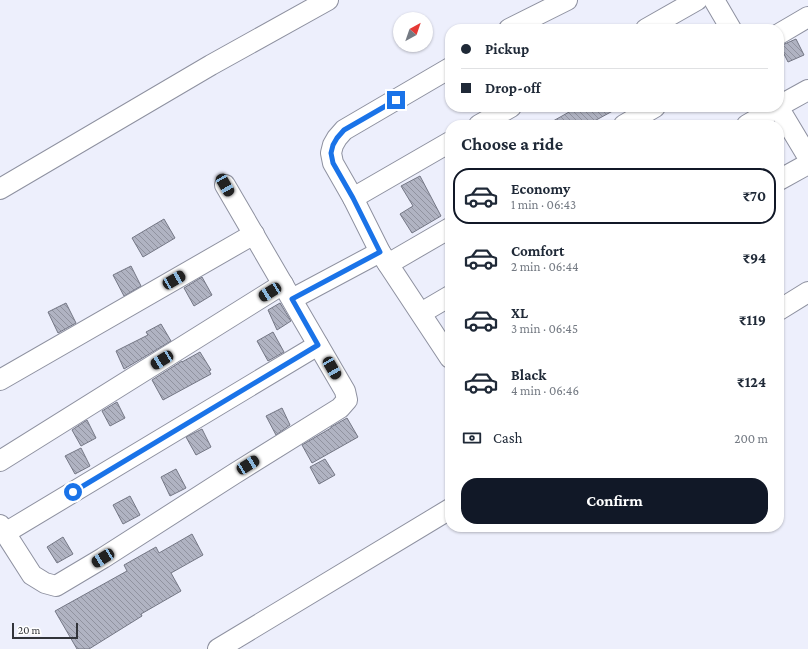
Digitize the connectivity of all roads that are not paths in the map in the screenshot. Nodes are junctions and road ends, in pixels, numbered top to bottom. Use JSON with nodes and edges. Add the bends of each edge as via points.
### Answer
{"nodes":[{"id":1,"x":328,"y":0,"type":"edge"},
{"id":2,"x":567,"y":0,"type":"edge"},
{"id":3,"x":697,"y":0,"type":"edge"},
{"id":4,"x":714,"y":0,"type":"edge"},
{"id":5,"x":808,"y":17,"type":"edge"},
{"id":6,"x":519,"y":24,"type":"edge"},
{"id":7,"x":655,"y":24,"type":"edge"},
{"id":8,"x":728,"y":24,"type":"edge"},
{"id":9,"x":784,"y":31,"type":"edge"},
{"id":10,"x":445,"y":71,"type":"edge"},
{"id":11,"x":808,"y":90,"type":"edge"},
{"id":12,"x":784,"y":104,"type":"edge"},
{"id":13,"x":502,"y":112,"type":"edge"},
{"id":14,"x":646,"y":112,"type":"edge"},
{"id":15,"x":769,"y":112,"type":"edge"},
{"id":16,"x":781,"y":112,"type":"edge"},
{"id":17,"x":488,"y":120,"type":"edge"},
{"id":18,"x":633,"y":120,"type":"edge"},
{"id":19,"x":756,"y":120,"type":"edge"},
{"id":20,"x":445,"y":145,"type":"edge"},
{"id":21,"x":808,"y":157,"type":"edge"},
{"id":22,"x":808,"y":164,"type":"edge"},
{"id":23,"x":784,"y":177,"type":"edge"},
{"id":24,"x":225,"y":185,"type":"dead end"},
{"id":25,"x":0,"y":189,"type":"edge"},
{"id":26,"x":353,"y":198,"type":"junction"},
{"id":27,"x":445,"y":230,"type":"edge"},
{"id":28,"x":254,"y":234,"type":"junction"},
{"id":29,"x":384,"y":258,"type":"junction"},
{"id":30,"x":287,"y":292,"type":"junction"},
{"id":31,"x":808,"y":292,"type":"edge"},
{"id":32,"x":445,"y":299,"type":"edge"},
{"id":33,"x":784,"y":307,"type":"edge"},
{"id":34,"x":420,"y":314,"type":"junction"},
{"id":35,"x":318,"y":345,"type":"junction"},
{"id":36,"x":445,"y":351,"type":"edge"},
{"id":37,"x":0,"y":380,"type":"edge"},
{"id":38,"x":0,"y":461,"type":"edge"},
{"id":39,"x":445,"y":512,"type":"edge"},
{"id":40,"x":3,"y":529,"type":"edge"},
{"id":41,"x":218,"y":649,"type":"edge"}],
"edges":[{"from":1,"to":25,"type":"street","via":[[211,65]]},
{"from":2,"to":6,"type":"street"},
{"from":3,"to":7,"type":"street"},
{"from":4,"to":8,"type":"street"},
{"from":5,"to":9,"type":"street"},
{"from":10,"to":26,"type":"street","via":[[344,130],[337,138],[331,153],[333,163]]},
{"from":11,"to":12,"type":"street"},
{"from":13,"to":17,"type":"street"},
{"from":14,"to":18,"type":"street"},
{"from":15,"to":19,"type":"street"},
{"from":16,"to":21,"type":"street"},
{"from":20,"to":26,"type":"street"},
{"from":22,"to":23,"type":"street"},
{"from":24,"to":28,"type":"street"},
{"from":26,"to":29,"type":"street"},
{"from":27,"to":29,"type":"street"},
{"from":28,"to":30,"type":"street"},
{"from":28,"to":37,"type":"street"},
{"from":29,"to":30,"type":"street"},
{"from":29,"to":34,"type":"street"},
{"from":30,"to":35,"type":"street"},
{"from":30,"to":38,"type":"street"},
{"from":31,"to":33,"type":"street"},
{"from":32,"to":34,"type":"street"},
{"from":34,"to":36,"type":"street"},
{"from":35,"to":40,"type":"street"},
{"from":35,"to":40,"type":"street","via":[[345,391],[347,400],[340,408],[70,578],[56,586],[32,575]]},
{"from":39,"to":41,"type":"street"}]}
